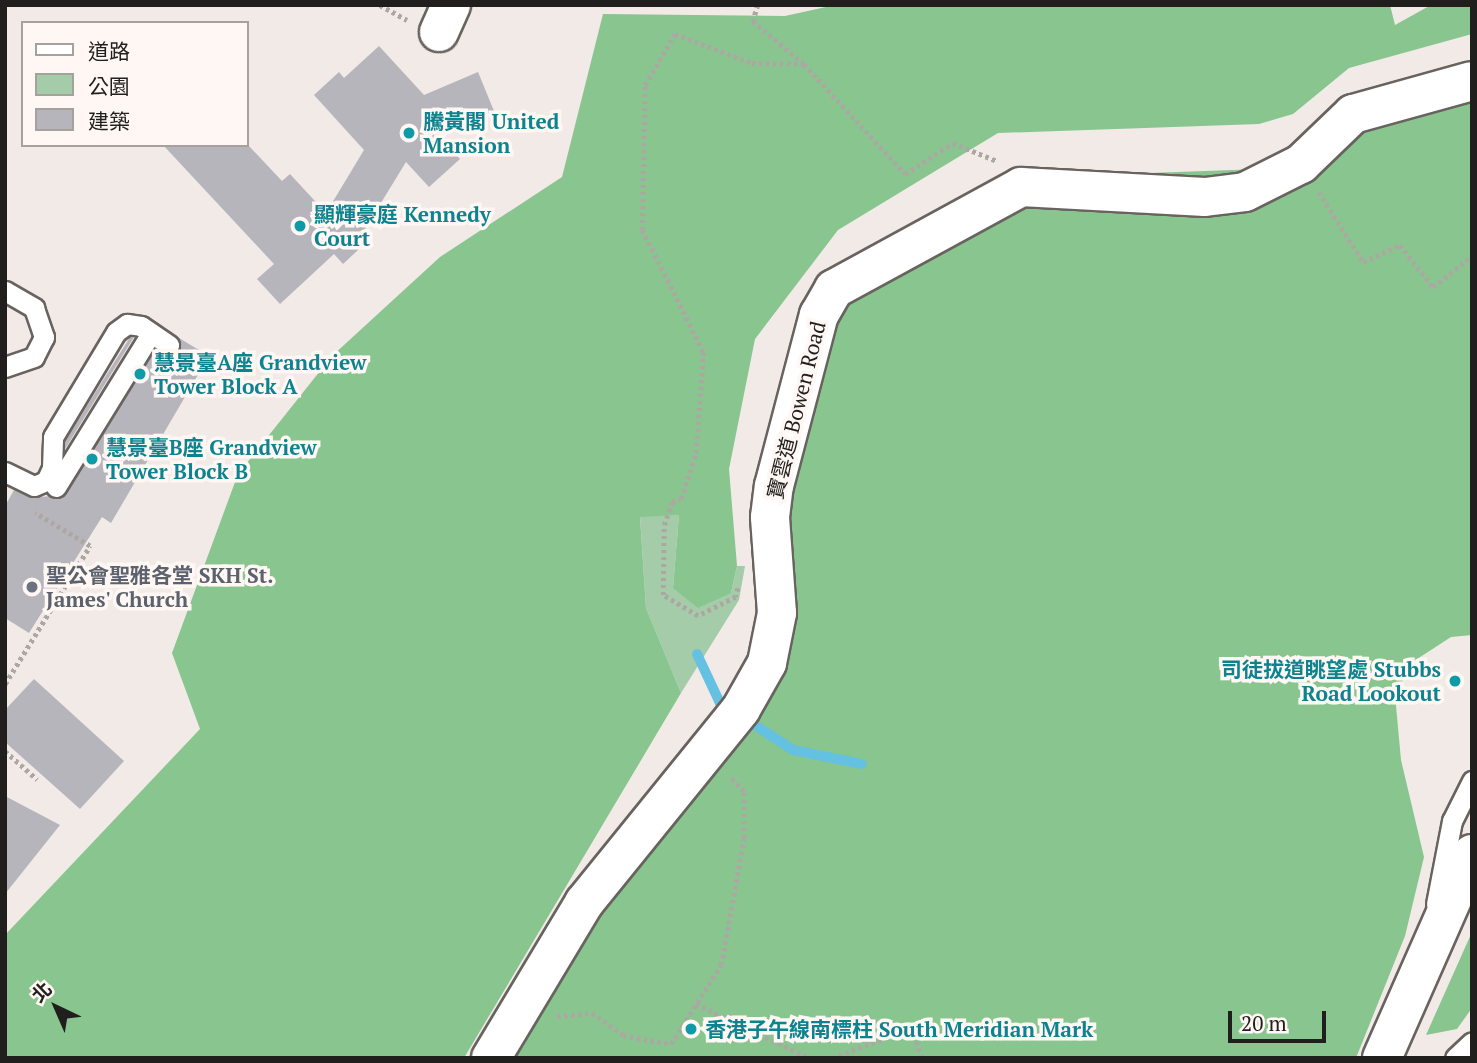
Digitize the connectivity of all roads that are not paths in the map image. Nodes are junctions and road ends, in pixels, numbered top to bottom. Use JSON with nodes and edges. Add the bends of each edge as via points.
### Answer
{"nodes":[{"id":1,"x":1472,"y":80,"type":"edge"},
{"id":2,"x":5,"y":291,"type":"edge"},
{"id":3,"x":151,"y":333,"type":"junction"},
{"id":4,"x":169,"y":345,"type":"dead end"},
{"id":5,"x":5,"y":367,"type":"edge"},
{"id":6,"x":5,"y":472,"type":"edge"},
{"id":7,"x":56,"y":487,"type":"dead end"},
{"id":8,"x":1472,"y":780,"type":"edge"},
{"id":9,"x":1472,"y":854,"type":"edge"},
{"id":10,"x":1429,"y":943,"type":"junction"},
{"id":11,"x":1472,"y":1042,"type":"edge"},
{"id":12,"x":491,"y":1058,"type":"edge"},
{"id":13,"x":1382,"y":1058,"type":"edge"},
{"id":14,"x":1455,"y":1058,"type":"edge"}],
"edges":[{"from":1,"to":12,"type":"street","name":"寶雲道 Bowen Road","via":[[1353,114],[1301,164],[1259,187],[1218,197],[1021,187],[834,289],[819,315],[772,501],[774,641],[723,731],[584,903]]},
{"from":2,"to":5,"type":"lane","via":[[34,308],[44,337],[34,357]]},
{"from":3,"to":4,"type":"lane"},
{"from":3,"to":6,"type":"lane","via":[[127,324],[116,332],[53,437],[52,468],[46,481],[34,486]]},
{"from":3,"to":7,"type":"lane"},
{"from":8,"to":10,"type":"lane","via":[[1452,821]]},
{"from":9,"to":10,"type":"street"},
{"from":10,"to":13,"type":"street"},
{"from":11,"to":14,"type":"lane"}]}
